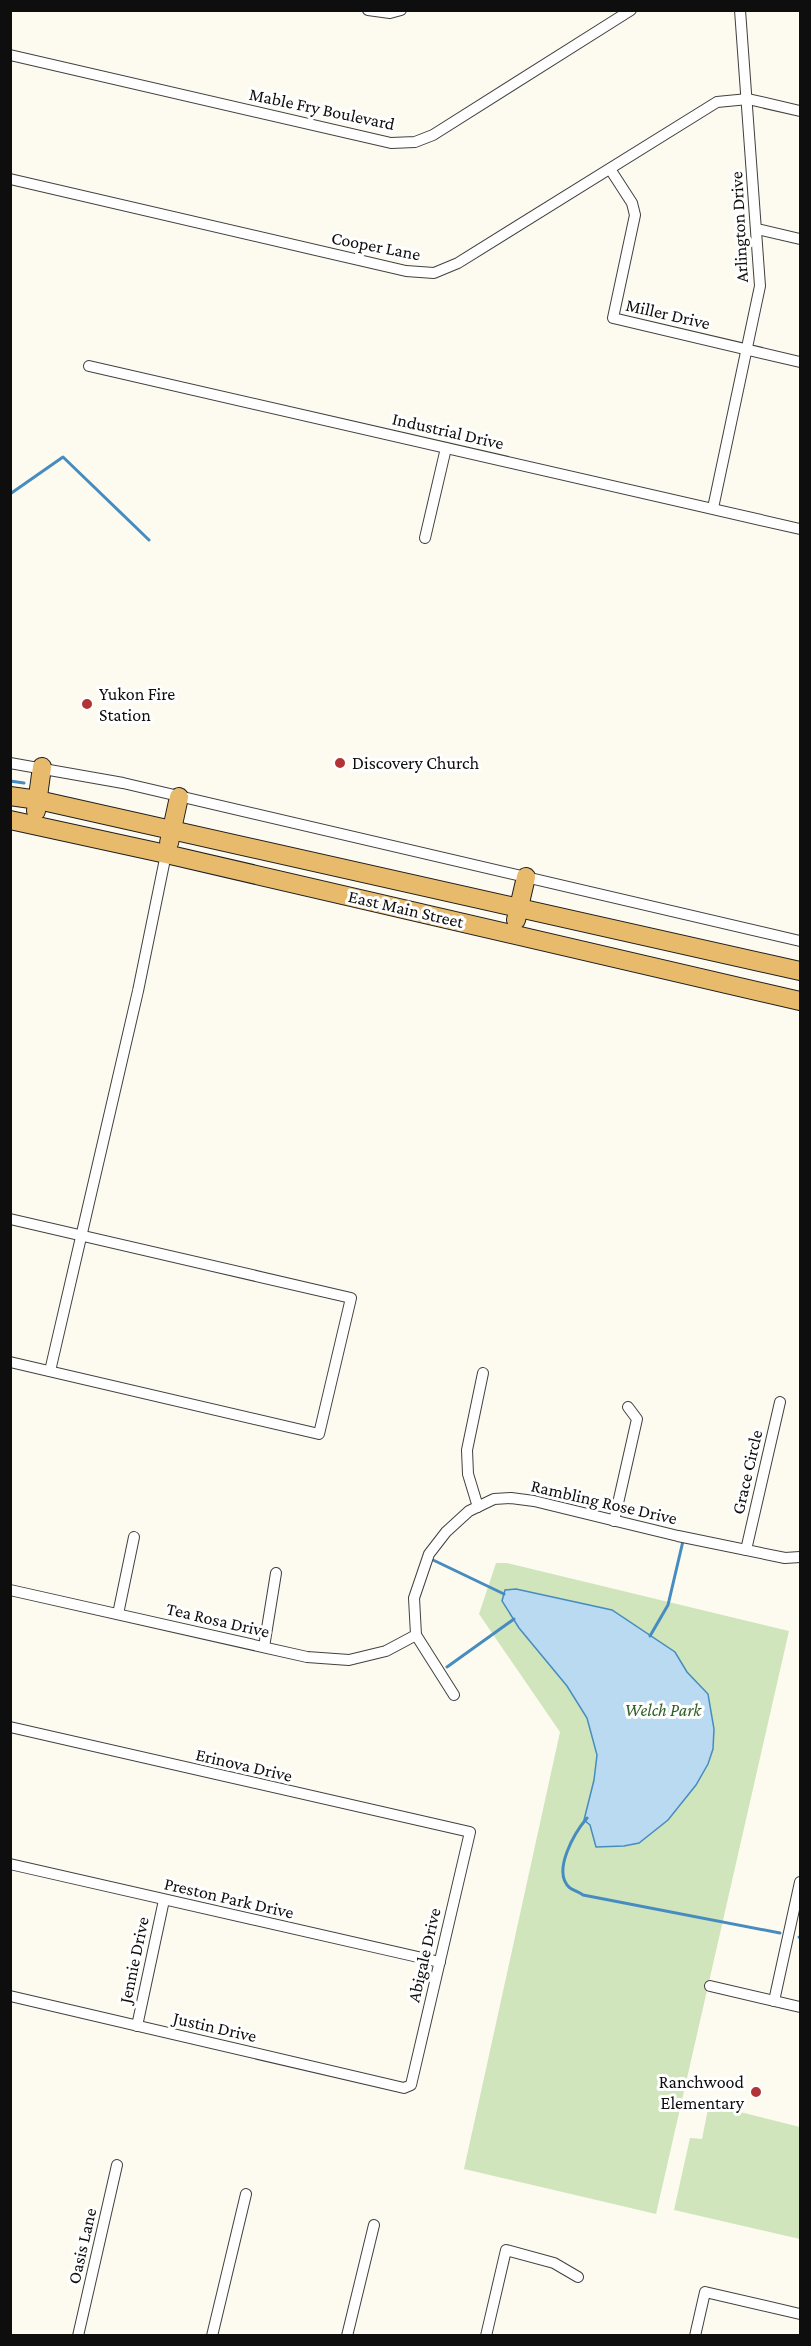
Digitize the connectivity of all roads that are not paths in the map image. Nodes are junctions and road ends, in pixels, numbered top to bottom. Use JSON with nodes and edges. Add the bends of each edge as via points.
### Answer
{"nodes":[{"id":1,"x":368,"y":10,"type":"edge"},
{"id":2,"x":401,"y":10,"type":"edge"},
{"id":3,"x":631,"y":10,"type":"edge"},
{"id":4,"x":740,"y":10,"type":"edge"},
{"id":5,"x":10,"y":55,"type":"edge"},
{"id":6,"x":748,"y":99,"type":"junction"},
{"id":7,"x":801,"y":111,"type":"edge"},
{"id":8,"x":610,"y":169,"type":"junction"},
{"id":9,"x":10,"y":179,"type":"edge"},
{"id":10,"x":757,"y":229,"type":"junction"},
{"id":11,"x":801,"y":239,"type":"edge"},
{"id":12,"x":747,"y":350,"type":"junction"},
{"id":13,"x":801,"y":362,"type":"edge"},
{"id":14,"x":89,"y":366,"type":"dead end"},
{"id":15,"x":446,"y":448,"type":"junction"},
{"id":16,"x":713,"y":508,"type":"junction"},
{"id":17,"x":801,"y":529,"type":"edge"},
{"id":18,"x":425,"y":538,"type":"dead end"},
{"id":19,"x":10,"y":763,"type":"edge"},
{"id":20,"x":42,"y":767,"type":"junction"},
{"id":21,"x":10,"y":796,"type":"edge"},
{"id":22,"x":179,"y":797,"type":"junction"},
{"id":23,"x":38,"y":800,"type":"junction"},
{"id":24,"x":10,"y":820,"type":"edge"},
{"id":25,"x":33,"y":824,"type":"junction"},
{"id":26,"x":171,"y":831,"type":"junction"},
{"id":27,"x":166,"y":854,"type":"junction"},
{"id":28,"x":526,"y":877,"type":"junction"},
{"id":29,"x":519,"y":909,"type":"junction"},
{"id":30,"x":513,"y":933,"type":"junction"},
{"id":31,"x":801,"y":941,"type":"edge"},
{"id":32,"x":801,"y":971,"type":"edge"},
{"id":33,"x":801,"y":1000,"type":"edge"},
{"id":34,"x":10,"y":1219,"type":"edge"},
{"id":35,"x":82,"y":1235,"type":"junction"},
{"id":36,"x":10,"y":1362,"type":"edge"},
{"id":37,"x":50,"y":1371,"type":"junction"},
{"id":38,"x":483,"y":1373,"type":"dead end"},
{"id":39,"x":780,"y":1402,"type":"dead end"},
{"id":40,"x":628,"y":1407,"type":"dead end"},
{"id":41,"x":477,"y":1507,"type":"junction"},
{"id":42,"x":614,"y":1521,"type":"junction"},
{"id":43,"x":134,"y":1537,"type":"dead end"},
{"id":44,"x":746,"y":1550,"type":"junction"},
{"id":45,"x":801,"y":1557,"type":"edge"},
{"id":46,"x":276,"y":1573,"type":"dead end"},
{"id":47,"x":10,"y":1590,"type":"edge"},
{"id":48,"x":118,"y":1614,"type":"junction"},
{"id":49,"x":416,"y":1635,"type":"junction"},
{"id":50,"x":264,"y":1647,"type":"junction"},
{"id":51,"x":454,"y":1695,"type":"dead end"},
{"id":52,"x":10,"y":1727,"type":"edge"},
{"id":53,"x":470,"y":1832,"type":"joint"},
{"id":54,"x":10,"y":1864,"type":"edge"},
{"id":55,"x":801,"y":1882,"type":"edge"},
{"id":56,"x":164,"y":1900,"type":"junction"},
{"id":57,"x":440,"y":1962,"type":"junction"},
{"id":58,"x":710,"y":1986,"type":"dead end"},
{"id":59,"x":10,"y":1996,"type":"edge"},
{"id":60,"x":774,"y":2001,"type":"junction"},
{"id":61,"x":801,"y":2007,"type":"edge"},
{"id":62,"x":137,"y":2026,"type":"junction"},
{"id":63,"x":411,"y":2085,"type":"joint"},
{"id":64,"x":117,"y":2165,"type":"dead end"},
{"id":65,"x":246,"y":2194,"type":"dead end"},
{"id":66,"x":374,"y":2224,"type":"dead end"},
{"id":67,"x":578,"y":2277,"type":"dead end"},
{"id":68,"x":801,"y":2314,"type":"edge"},
{"id":69,"x":78,"y":2336,"type":"edge"},
{"id":70,"x":212,"y":2336,"type":"edge"},
{"id":71,"x":347,"y":2336,"type":"edge"},
{"id":72,"x":486,"y":2336,"type":"edge"},
{"id":73,"x":695,"y":2336,"type":"edge"}],
"edges":[{"from":1,"to":2,"type":"street"},
{"from":3,"to":5,"type":"street","name":"Mable Fry Boulevard","via":[[433,135],[415,142],[391,142]]},
{"from":4,"to":6,"type":"street","name":"Arlington Drive"},
{"from":6,"to":7,"type":"street","name":"Cooper Lane"},
{"from":6,"to":8,"type":"street","name":"Cooper Lane","via":[[717,102]]},
{"from":6,"to":10,"type":"street","name":"Arlington Drive"},
{"from":8,"to":9,"type":"street","name":"Cooper Lane","via":[[458,263],[434,273],[406,271]]},
{"from":8,"to":12,"type":"street","name":"Miller Drive","via":[[632,203],[635,215],[613,318]]},
{"from":10,"to":11,"type":"street"},
{"from":10,"to":12,"type":"street","name":"Arlington Drive","via":[[760,286]]},
{"from":12,"to":13,"type":"street","name":"Miller Drive"},
{"from":12,"to":16,"type":"street","name":"Arlington Drive"},
{"from":14,"to":15,"type":"street","name":"Industrial Drive"},
{"from":15,"to":16,"type":"street","name":"Industrial Drive"},
{"from":15,"to":18,"type":"street"},
{"from":16,"to":17,"type":"street","name":"Industrial Drive"},
{"from":19,"to":20,"type":"street"},
{"from":20,"to":22,"type":"street"},
{"from":20,"to":23,"type":"highway"},
{"from":21,"to":23,"type":"highway","name":"East Main Street"},
{"from":22,"to":26,"type":"highway"},
{"from":22,"to":28,"type":"street"},
{"from":23,"to":25,"type":"highway"},
{"from":23,"to":26,"type":"highway","name":"East Main Street"},
{"from":24,"to":25,"type":"highway","name":"East Main Street"},
{"from":25,"to":27,"type":"highway","name":"East Main Street"},
{"from":26,"to":27,"type":"highway"},
{"from":26,"to":29,"type":"highway","name":"East Main Street"},
{"from":27,"to":30,"type":"highway","name":"East Main Street"},
{"from":27,"to":35,"type":"street"},
{"from":28,"to":29,"type":"highway"},
{"from":28,"to":31,"type":"street"},
{"from":29,"to":30,"type":"highway"},
{"from":29,"to":32,"type":"highway","name":"East Main Street"},
{"from":30,"to":33,"type":"highway","name":"East Main Street"},
{"from":34,"to":35,"type":"street"},
{"from":35,"to":37,"type":"street"},
{"from":35,"to":37,"type":"street","via":[[351,1298],[319,1434]]},
{"from":36,"to":37,"type":"street"},
{"from":38,"to":41,"type":"street","via":[[467,1450],[468,1474]]},
{"from":39,"to":44,"type":"street","name":"Grace Circle"},
{"from":40,"to":42,"type":"street","via":[[638,1419]]},
{"from":41,"to":42,"type":"street","name":"Rambling Rose Drive","via":[[494,1499],[511,1498]]},
{"from":41,"to":49,"type":"street","name":"Rambling Rose Drive","via":[[446,1532],[429,1554],[414,1598]]},
{"from":42,"to":44,"type":"street","name":"Rambling Rose Drive"},
{"from":43,"to":48,"type":"street"},
{"from":44,"to":45,"type":"street","name":"Rambling Rose Drive","via":[[785,1558]]},
{"from":46,"to":50,"type":"street"},
{"from":47,"to":48,"type":"street","name":"Tea Rosa Drive"},
{"from":48,"to":50,"type":"street","name":"Tea Rosa Drive"},
{"from":49,"to":50,"type":"street","name":"Tea Rosa Drive","via":[[386,1651],[349,1660],[307,1657]]},
{"from":49,"to":51,"type":"street","name":"Rambling Rose Drive"},
{"from":52,"to":53,"type":"street","name":"Erinova Drive"},
{"from":53,"to":57,"type":"street","name":"Abigale Drive"},
{"from":54,"to":56,"type":"street","name":"Preston Park Drive"},
{"from":55,"to":60,"type":"street"},
{"from":56,"to":57,"type":"street","name":"Preston Park Drive"},
{"from":56,"to":62,"type":"street","name":"Jennie Drive"},
{"from":57,"to":63,"type":"street","name":"Abigale Drive"},
{"from":58,"to":60,"type":"street"},
{"from":59,"to":62,"type":"street","name":"Justin Drive"},
{"from":60,"to":61,"type":"street"},
{"from":62,"to":63,"type":"street","name":"Justin Drive","via":[[404,2088]]},
{"from":64,"to":69,"type":"street","name":"Oasis Lane"},
{"from":65,"to":70,"type":"street"},
{"from":66,"to":71,"type":"street"},
{"from":67,"to":72,"type":"street","via":[[554,2263],[506,2250]]},
{"from":68,"to":73,"type":"street","via":[[705,2292]]}]}
